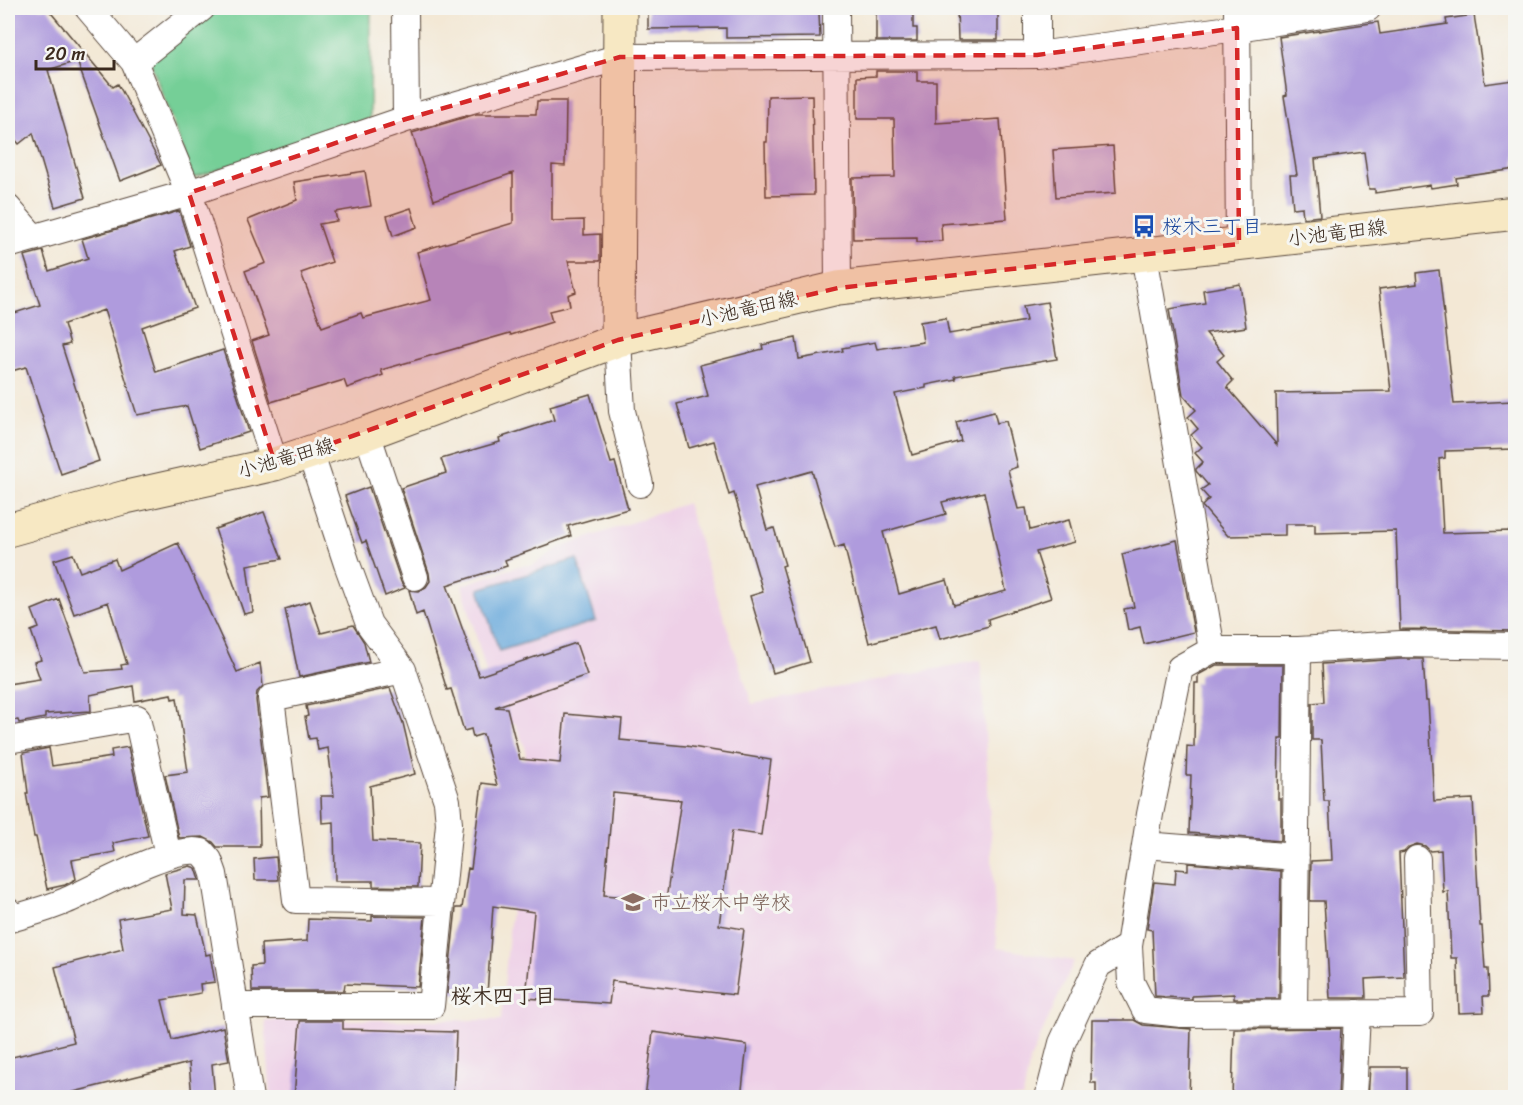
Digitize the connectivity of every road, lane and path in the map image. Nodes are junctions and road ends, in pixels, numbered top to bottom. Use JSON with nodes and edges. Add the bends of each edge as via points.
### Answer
{"nodes":[{"id":1,"x":88,"y":8,"type":"edge"},
{"id":2,"x":202,"y":8,"type":"edge"},
{"id":3,"x":405,"y":8,"type":"edge"},
{"id":4,"x":620,"y":8,"type":"edge"},
{"id":5,"x":836,"y":8,"type":"edge"},
{"id":6,"x":1037,"y":8,"type":"edge"},
{"id":7,"x":1368,"y":8,"type":"edge"},
{"id":8,"x":1237,"y":18,"type":"edge"},
{"id":9,"x":1037,"y":55,"type":"junction"},
{"id":10,"x":836,"y":56,"type":"junction"},
{"id":11,"x":620,"y":57,"type":"junction"},
{"id":12,"x":134,"y":62,"type":"junction"},
{"id":13,"x":406,"y":119,"type":"junction"},
{"id":14,"x":189,"y":193,"type":"junction"},
{"id":15,"x":8,"y":208,"type":"edge"},
{"id":16,"x":1515,"y":213,"type":"edge"},
{"id":17,"x":34,"y":238,"type":"junction"},
{"id":18,"x":1239,"y":244,"type":"junction"},
{"id":19,"x":8,"y":245,"type":"edge"},
{"id":20,"x":1144,"y":255,"type":"junction"},
{"id":21,"x":838,"y":288,"type":"junction"},
{"id":22,"x":618,"y":340,"type":"junction"},
{"id":23,"x":367,"y":433,"type":"junction"},
{"id":24,"x":310,"y":452,"type":"junction"},
{"id":25,"x":275,"y":464,"type":"junction"},
{"id":26,"x":640,"y":484,"type":"dead end"},
{"id":27,"x":8,"y":530,"type":"edge"},
{"id":28,"x":415,"y":577,"type":"dead end"},
{"id":29,"x":1515,"y":646,"type":"edge"},
{"id":30,"x":1212,"y":650,"type":"junction"},
{"id":31,"x":1298,"y":650,"type":"junction"},
{"id":32,"x":403,"y":670,"type":"junction"},
{"id":33,"x":8,"y":740,"type":"edge"},
{"id":34,"x":1145,"y":845,"type":"junction"},
{"id":35,"x":168,"y":855,"type":"junction"},
{"id":36,"x":1296,"y":856,"type":"junction"},
{"id":37,"x":1418,"y":859,"type":"dead end"},
{"id":38,"x":441,"y":902,"type":"junction"},
{"id":39,"x":8,"y":916,"type":"edge"},
{"id":40,"x":1129,"y":946,"type":"junction"},
{"id":41,"x":235,"y":1006,"type":"junction"},
{"id":42,"x":1294,"y":1013,"type":"junction"},
{"id":43,"x":1357,"y":1013,"type":"junction"},
{"id":44,"x":250,"y":1098,"type":"edge"},
{"id":45,"x":1048,"y":1098,"type":"edge"},
{"id":46,"x":1353,"y":1098,"type":"edge"}],
"edges":[{"from":1,"to":12,"type":"street"},
{"from":2,"to":12,"type":"street"},
{"from":3,"to":13,"type":"street"},
{"from":4,"to":11,"type":"main road"},
{"from":5,"to":10,"type":"street"},
{"from":6,"to":9,"type":"street"},
{"from":7,"to":8,"type":"street"},
{"from":8,"to":9,"type":"street"},
{"from":8,"to":18,"type":"street"},
{"from":9,"to":10,"type":"street"},
{"from":10,"to":11,"type":"street"},
{"from":10,"to":21,"type":"street"},
{"from":11,"to":13,"type":"street"},
{"from":11,"to":22,"type":"main road"},
{"from":12,"to":14,"type":"street"},
{"from":13,"to":14,"type":"street"},
{"from":14,"to":17,"type":"street"},
{"from":14,"to":25,"type":"street"},
{"from":15,"to":17,"type":"street"},
{"from":16,"to":18,"type":"main road","name":"小池竜田線"},
{"from":17,"to":19,"type":"street"},
{"from":18,"to":20,"type":"main road","name":"小池竜田線"},
{"from":20,"to":21,"type":"main road","name":"小池竜田線"},
{"from":20,"to":30,"type":"street"},
{"from":21,"to":22,"type":"main road","name":"小池竜田線"},
{"from":22,"to":23,"type":"main road","name":"小池竜田線"},
{"from":22,"to":26,"type":"street","via":[[622,411]]},
{"from":23,"to":24,"type":"main road","name":"小池竜田線"},
{"from":23,"to":28,"type":"street"},
{"from":24,"to":25,"type":"main road","name":"小池竜田線"},
{"from":24,"to":32,"type":"street","via":[[369,624]]},
{"from":25,"to":27,"type":"main road","name":"小池竜田線","via":[[126,497]]},
{"from":29,"to":31,"type":"street","via":[[1401,644]]},
{"from":30,"to":31,"type":"street"},
{"from":30,"to":34,"type":"street","via":[[1180,668]]},
{"from":31,"to":36,"type":"street"},
{"from":32,"to":38,"type":"street","via":[[449,813]]},
{"from":32,"to":38,"type":"street","via":[[271,698],[296,900]]},
{"from":33,"to":35,"type":"street","via":[[137,718]]},
{"from":34,"to":36,"type":"street"},
{"from":34,"to":40,"type":"street"},
{"from":35,"to":39,"type":"street","via":[[64,902]]},
{"from":35,"to":41,"type":"street","via":[[196,850],[209,860]]},
{"from":36,"to":42,"type":"street"},
{"from":37,"to":43,"type":"street","via":[[1420,1013]]},
{"from":38,"to":41,"type":"street","via":[[431,1006]]},
{"from":40,"to":42,"type":"street","via":[[1131,982],[1145,1010],[1181,1014]]},
{"from":40,"to":45,"type":"street","via":[[1098,965],[1062,1043]]},
{"from":41,"to":44,"type":"street"},
{"from":42,"to":43,"type":"street"},
{"from":43,"to":46,"type":"street"}]}
